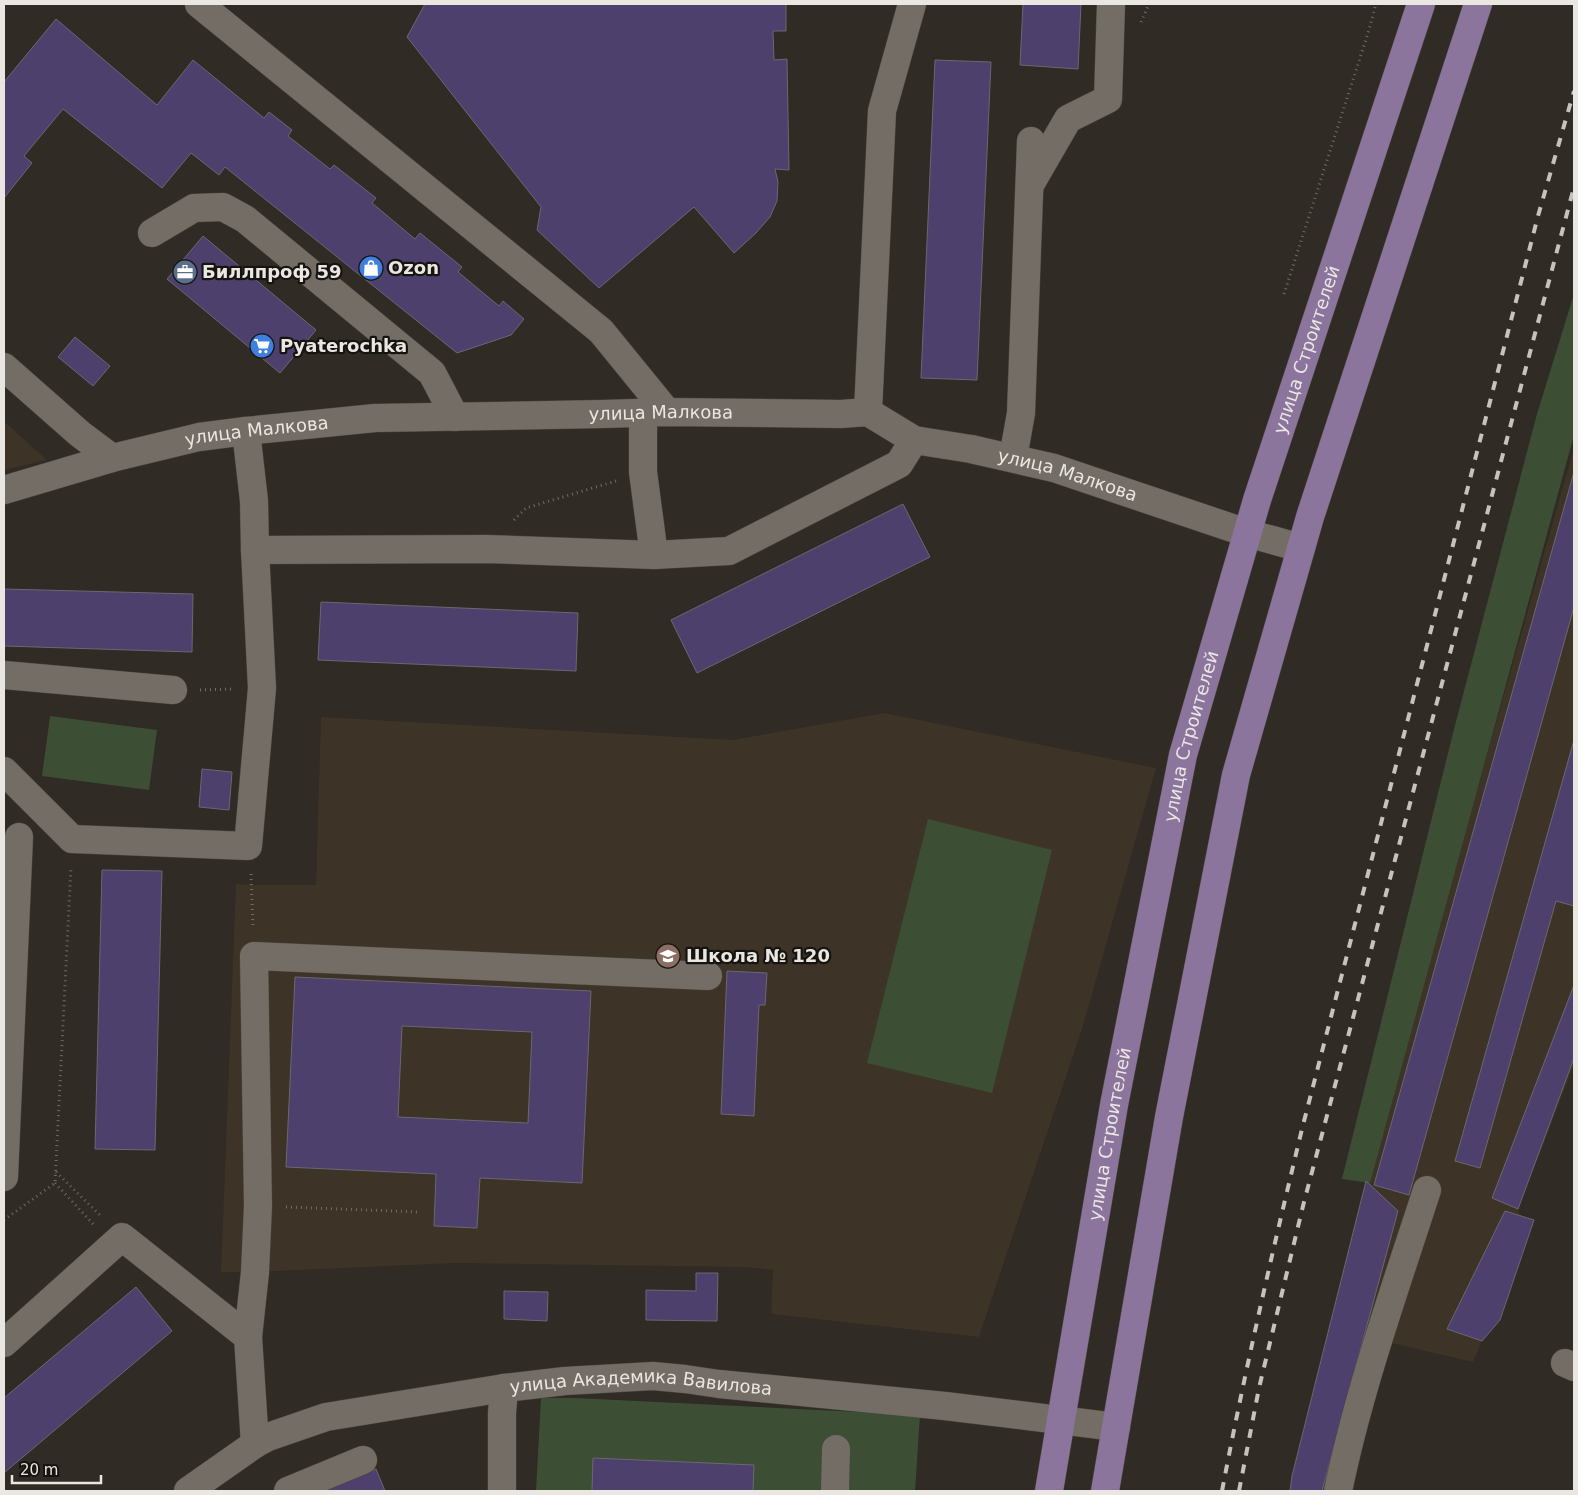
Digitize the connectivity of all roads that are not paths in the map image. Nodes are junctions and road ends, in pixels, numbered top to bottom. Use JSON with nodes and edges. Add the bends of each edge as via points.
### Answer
{"nodes":[{"id":1,"x":199,"y":4,"type":"edge"},
{"id":2,"x":912,"y":4,"type":"edge"},
{"id":3,"x":1111,"y":4,"type":"edge"},
{"id":4,"x":1421,"y":4,"type":"edge"},
{"id":5,"x":1478,"y":4,"type":"edge"},
{"id":6,"x":1031,"y":141,"type":"dead end"},
{"id":7,"x":1030,"y":186,"type":"junction"},
{"id":8,"x":152,"y":233,"type":"dead end"},
{"id":9,"x":4,"y":367,"type":"edge"},
{"id":10,"x":655,"y":412,"type":"junction"},
{"id":11,"x":868,"y":412,"type":"junction"},
{"id":12,"x":455,"y":417,"type":"junction"},
{"id":13,"x":246,"y":431,"type":"junction"},
{"id":14,"x":914,"y":440,"type":"junction"},
{"id":15,"x":112,"y":458,"type":"junction"},
{"id":16,"x":1013,"y":458,"type":"junction"},
{"id":17,"x":4,"y":490,"type":"edge"},
{"id":18,"x":1247,"y":533,"type":"junction"},
{"id":19,"x":1301,"y":548,"type":"junction"},
{"id":20,"x":255,"y":550,"type":"junction"},
{"id":21,"x":654,"y":555,"type":"junction"},
{"id":22,"x":4,"y":675,"type":"edge"},
{"id":23,"x":173,"y":690,"type":"road end"},
{"id":24,"x":4,"y":771,"type":"edge"},
{"id":25,"x":72,"y":839,"type":"junction"},
{"id":26,"x":12,"y":840,"type":"edge"},
{"id":27,"x":708,"y":976,"type":"dead end"},
{"id":28,"x":4,"y":1177,"type":"edge"},
{"id":29,"x":1427,"y":1190,"type":"dead end"},
{"id":30,"x":248,"y":1337,"type":"junction"},
{"id":31,"x":4,"y":1343,"type":"edge"},
{"id":32,"x":504,"y":1388,"type":"junction"},
{"id":33,"x":1061,"y":1420,"type":"junction"},
{"id":34,"x":1116,"y":1427,"type":"junction"},
{"id":35,"x":255,"y":1444,"type":"junction"},
{"id":36,"x":836,"y":1449,"type":"dead end"},
{"id":37,"x":363,"y":1460,"type":"dead end"},
{"id":38,"x":188,"y":1491,"type":"edge"},
{"id":39,"x":288,"y":1491,"type":"edge"},
{"id":40,"x":502,"y":1491,"type":"edge"},
{"id":41,"x":835,"y":1491,"type":"edge"},
{"id":42,"x":1049,"y":1491,"type":"edge"},
{"id":43,"x":1105,"y":1491,"type":"edge"},
{"id":44,"x":1338,"y":1491,"type":"edge"}],
"edges":[{"from":1,"to":10,"type":"street","via":[[601,330]]},
{"from":2,"to":11,"type":"street","via":[[882,111]]},
{"from":3,"to":7,"type":"street","via":[[1108,99],[1068,119]]},
{"from":4,"to":18,"type":"main road","name":"улица Строителей"},
{"from":5,"to":19,"type":"main road"},
{"from":6,"to":7,"type":"street"},
{"from":7,"to":16,"type":"street","via":[[1021,413]]},
{"from":8,"to":12,"type":"street","via":[[194,208],[223,207],[245,219],[432,373]]},
{"from":9,"to":15,"type":"street"},
{"from":10,"to":11,"type":"street","name":"улица Малкова"},
{"from":10,"to":12,"type":"street","name":"улица Малкова"},
{"from":10,"to":21,"type":"street","via":[[643,472]]},
{"from":11,"to":14,"type":"street","name":"улица Малкова"},
{"from":12,"to":13,"type":"street","name":"улица Малкова","via":[[375,418]]},
{"from":13,"to":15,"type":"street","name":"улица Малкова","via":[[199,437]]},
{"from":13,"to":20,"type":"street","via":[[254,501]]},
{"from":14,"to":16,"type":"street","name":"улица Малкова"},
{"from":14,"to":21,"type":"street","via":[[899,464],[729,551]]},
{"from":15,"to":17,"type":"street","name":"улица Малкова"},
{"from":16,"to":18,"type":"street","name":"улица Малкова","via":[[1054,468]]},
{"from":18,"to":19,"type":"street","name":"улица Малкова"},
{"from":18,"to":33,"type":"main road","name":"улица Строителей","via":[[1183,754],[1114,1105]]},
{"from":19,"to":34,"type":"main road","via":[[1236,775],[1169,1117]]},
{"from":20,"to":21,"type":"street","via":[[486,550]]},
{"from":20,"to":25,"type":"street","via":[[262,688],[248,846]]},
{"from":22,"to":23,"type":"street"},
{"from":24,"to":25,"type":"street"},
{"from":25,"to":26,"type":"street"},
{"from":26,"to":28,"type":"street"},
{"from":27,"to":30,"type":"street","via":[[254,956],[258,1206]]},
{"from":29,"to":44,"type":"street","via":[[1364,1390]]},
{"from":30,"to":31,"type":"street","via":[[118,1241]]},
{"from":30,"to":35,"type":"street"},
{"from":32,"to":33,"type":"street","name":"улица Академика Вавилова","via":[[653,1376]]},
{"from":32,"to":35,"type":"street","name":"улица Академика Вавилова","via":[[326,1417]]},
{"from":32,"to":40,"type":"street"},
{"from":33,"to":34,"type":"street","name":"улица Академика Вавилова"},
{"from":33,"to":42,"type":"main road","name":"улица Строителей"},
{"from":34,"to":43,"type":"main road"},
{"from":35,"to":38,"type":"street","name":"улица Академика Вавилова"},
{"from":36,"to":41,"type":"street"},
{"from":37,"to":39,"type":"street"}]}
